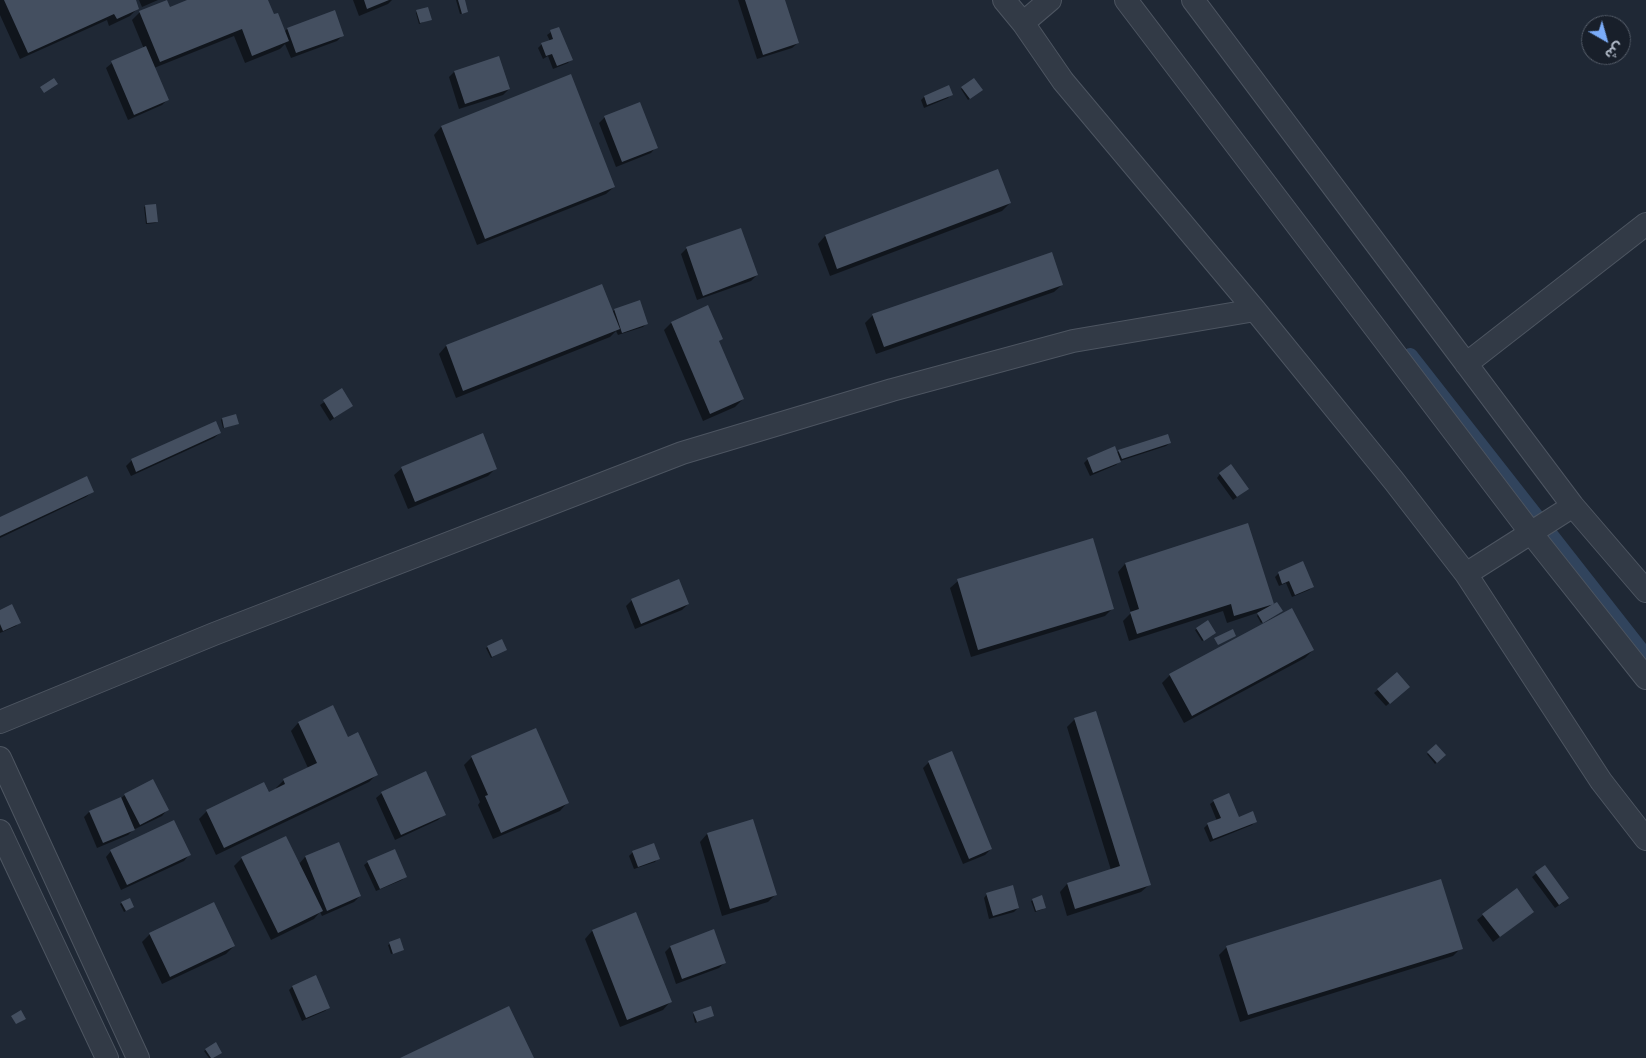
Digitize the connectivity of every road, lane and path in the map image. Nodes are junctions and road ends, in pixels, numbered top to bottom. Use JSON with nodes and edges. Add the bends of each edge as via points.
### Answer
{"nodes":[{"id":1,"x":1004,"y":0,"type":"edge"},
{"id":2,"x":1050,"y":0,"type":"edge"},
{"id":3,"x":1126,"y":0,"type":"edge"},
{"id":4,"x":1193,"y":0,"type":"edge"},
{"id":5,"x":1023,"y":23,"type":"junction"},
{"id":6,"x":1646,"y":224,"type":"edge"},
{"id":7,"x":1255,"y":310,"type":"junction"},
{"id":8,"x":1466,"y":364,"type":"junction"},
{"id":9,"x":1573,"y":506,"type":"junction"},
{"id":10,"x":1530,"y":534,"type":"junction"},
{"id":11,"x":1466,"y":574,"type":"junction"},
{"id":12,"x":1646,"y":591,"type":"edge"},
{"id":13,"x":1646,"y":678,"type":"edge"},
{"id":14,"x":0,"y":722,"type":"edge"},
{"id":15,"x":0,"y":758,"type":"edge"},
{"id":16,"x":0,"y":831,"type":"edge"},
{"id":17,"x":1646,"y":839,"type":"edge"},
{"id":18,"x":119,"y":1017,"type":"junction"},
{"id":19,"x":93,"y":1027,"type":"junction"},
{"id":20,"x":107,"y":1058,"type":"edge"},
{"id":21,"x":138,"y":1058,"type":"edge"}],
"edges":[{"from":1,"to":5,"type":"street"},
{"from":2,"to":5,"type":"street"},
{"from":3,"to":10,"type":"street"},
{"from":4,"to":8,"type":"street"},
{"from":5,"to":7,"type":"street","via":[[1063,81]]},
{"from":6,"to":8,"type":"street"},
{"from":7,"to":11,"type":"street"},
{"from":7,"to":14,"type":"street","via":[[1072,341],[892,390],[682,453],[214,634]]},
{"from":8,"to":9,"type":"street"},
{"from":9,"to":10,"type":"street"},
{"from":9,"to":12,"type":"street"},
{"from":10,"to":11,"type":"street"},
{"from":10,"to":13,"type":"street"},
{"from":11,"to":17,"type":"street","via":[[1601,781]]},
{"from":15,"to":18,"type":"street"},
{"from":16,"to":19,"type":"street"},
{"from":18,"to":19,"type":"street"},
{"from":18,"to":21,"type":"street"},
{"from":19,"to":20,"type":"street"}]}
